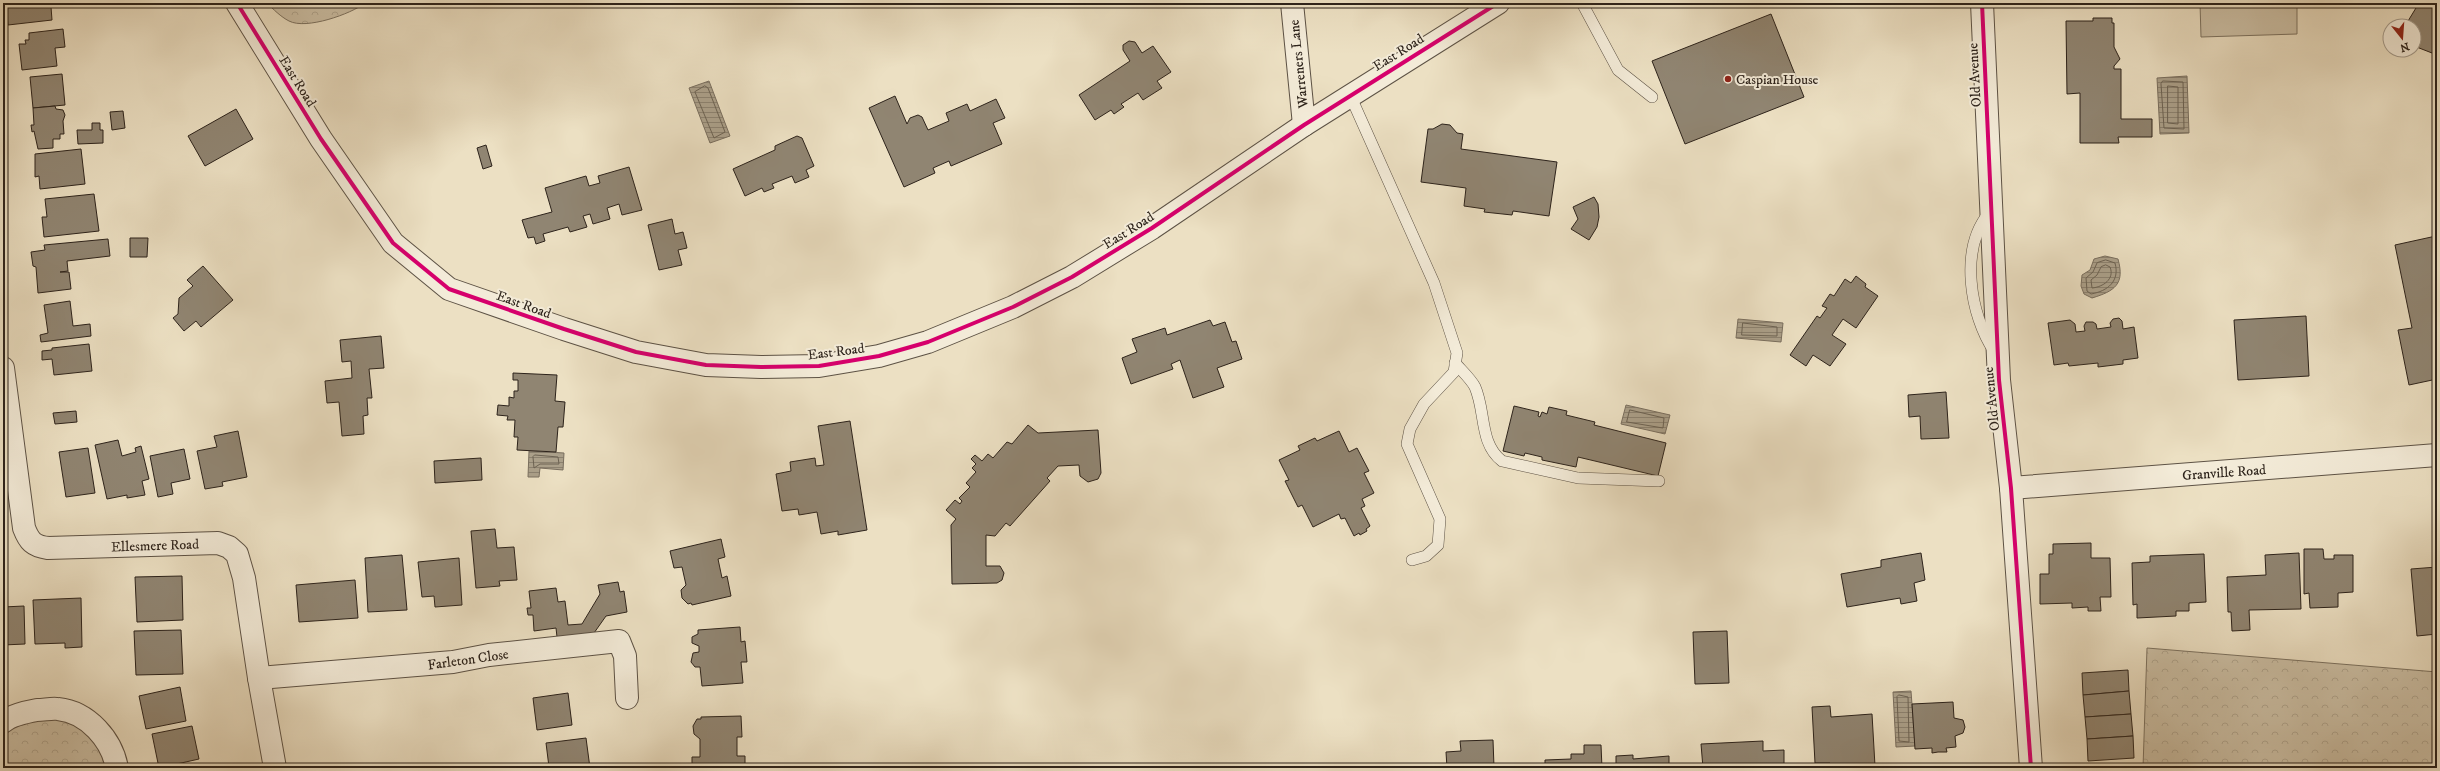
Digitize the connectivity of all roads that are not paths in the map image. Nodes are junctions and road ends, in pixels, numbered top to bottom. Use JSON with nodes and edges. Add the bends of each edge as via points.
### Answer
{"nodes":[{"id":1,"x":237,"y":3,"type":"edge"},
{"id":2,"x":1292,"y":3,"type":"edge"},
{"id":3,"x":1498,"y":3,"type":"edge"},
{"id":4,"x":1582,"y":3,"type":"edge"},
{"id":5,"x":1982,"y":3,"type":"edge"},
{"id":6,"x":1350,"y":95,"type":"junction"},
{"id":7,"x":1652,"y":97,"type":"dead end"},
{"id":8,"x":1304,"y":125,"type":"junction"},
{"id":9,"x":1455,"y":363,"type":"junction"},
{"id":10,"x":3,"y":368,"type":"edge"},
{"id":11,"x":2437,"y":455,"type":"edge"},
{"id":12,"x":1659,"y":481,"type":"dead end"},
{"id":13,"x":2011,"y":488,"type":"junction"},
{"id":14,"x":1412,"y":560,"type":"dead end"},
{"id":15,"x":259,"y":678,"type":"junction"},
{"id":16,"x":626,"y":698,"type":"dead end"},
{"id":17,"x":3,"y":722,"type":"edge"},
{"id":18,"x":117,"y":768,"type":"edge"},
{"id":19,"x":275,"y":768,"type":"edge"},
{"id":20,"x":2031,"y":768,"type":"edge"},
{"id":21,"x":2039,"y":768,"type":"edge"}],
"edges":[{"from":1,"to":8,"type":"street","name":"East Road","via":[[321,139],[393,244],[450,289],[636,352],[706,365],[819,366],[879,356],[961,330],[1072,277],[1152,228]]},
{"from":2,"to":8,"type":"street","name":"Warreners Lane"},
{"from":3,"to":6,"type":"street","name":"East Road"},
{"from":4,"to":7,"type":"lane","via":[[1618,70]]},
{"from":5,"to":13,"type":"street","name":"Old Avenue","via":[[1998,356]]},
{"from":6,"to":8,"type":"street","name":"East Road"},
{"from":6,"to":9,"type":"lane","via":[[1434,283],[1457,353]]},
{"from":9,"to":12,"type":"lane","via":[[1474,386],[1487,440],[1494,455],[1502,461],[1578,478]]},
{"from":9,"to":14,"type":"lane","via":[[1454,372],[1424,404],[1410,429],[1408,444],[1440,519],[1438,545],[1426,556]]},
{"from":10,"to":15,"type":"street","name":"Ellesmere Road","via":[[24,528],[29,540],[37,547],[48,548],[218,543],[229,547],[237,554],[244,578]]},
{"from":11,"to":13,"type":"street","name":"Granville Road"},
{"from":13,"to":20,"type":"street","name":"Old Avenue"},
{"from":15,"to":16,"type":"street","name":"Farleton Close","via":[[453,662],[489,655],[619,641],[625,656]]},
{"from":15,"to":19,"type":"street","name":"Ellesmere Road"},
{"from":17,"to":18,"type":"street","via":[[28,711],[58,708],[80,715],[97,729],[108,743]]},
{"from":20,"to":21,"type":"lane"}]}
